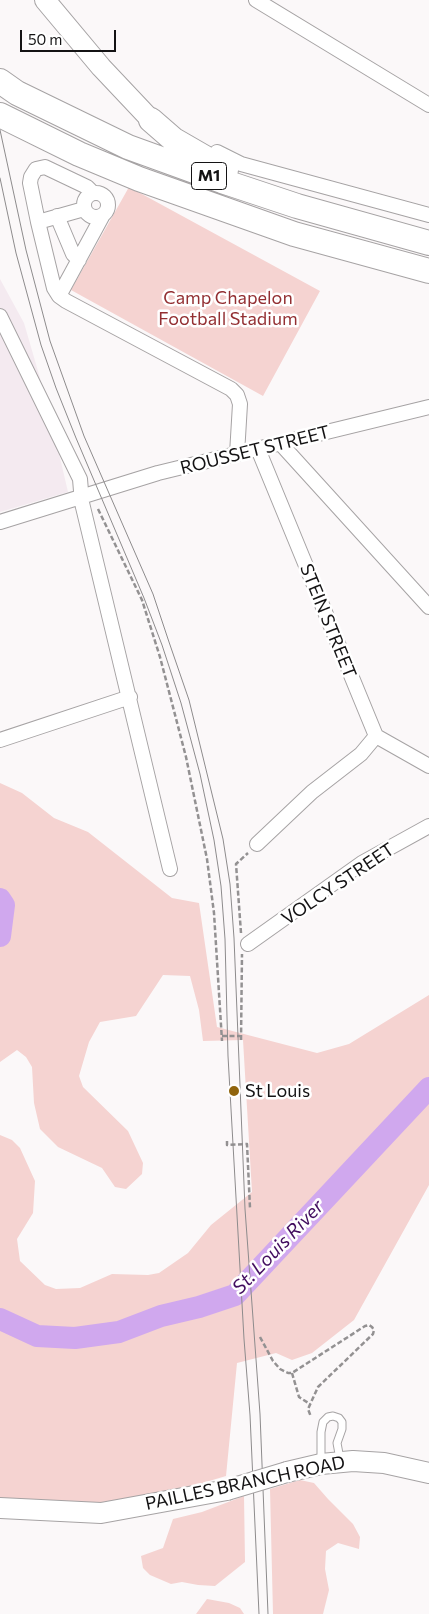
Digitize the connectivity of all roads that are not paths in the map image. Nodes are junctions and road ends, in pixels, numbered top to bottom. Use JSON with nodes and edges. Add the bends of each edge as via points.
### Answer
{"nodes":[{"id":1,"x":45,"y":0,"type":"edge"},
{"id":2,"x":256,"y":0,"type":"edge"},
{"id":3,"x":0,"y":81,"type":"edge"},
{"id":4,"x":429,"y":105,"type":"edge"},
{"id":5,"x":0,"y":115,"type":"edge"},
{"id":6,"x":151,"y":120,"type":"junction"},
{"id":7,"x":93,"y":193,"type":"junction"},
{"id":8,"x":297,"y":206,"type":"junction"},
{"id":9,"x":84,"y":209,"type":"junction"},
{"id":10,"x":103,"y":215,"type":"junction"},
{"id":11,"x":57,"y":216,"type":"junction"},
{"id":12,"x":429,"y":216,"type":"edge"},
{"id":13,"x":38,"y":222,"type":"junction"},
{"id":14,"x":429,"y":243,"type":"edge"},
{"id":15,"x":79,"y":260,"type":"junction"},
{"id":16,"x":429,"y":271,"type":"edge"},
{"id":17,"x":59,"y":296,"type":"junction"},
{"id":18,"x":0,"y":316,"type":"edge"},
{"id":19,"x":429,"y":407,"type":"edge"},
{"id":20,"x":280,"y":443,"type":"junction"},
{"id":21,"x":258,"y":449,"type":"junction"},
{"id":22,"x":237,"y":454,"type":"junction"},
{"id":23,"x":82,"y":498,"type":"junction"},
{"id":24,"x":0,"y":522,"type":"edge"},
{"id":25,"x":429,"y":607,"type":"edge"},
{"id":26,"x":130,"y":697,"type":"junction"},
{"id":27,"x":376,"y":736,"type":"junction"},
{"id":28,"x":0,"y":740,"type":"edge"},
{"id":29,"x":429,"y":766,"type":"edge"},
{"id":30,"x":429,"y":826,"type":"edge"},
{"id":31,"x":257,"y":844,"type":"road end"},
{"id":32,"x":170,"y":869,"type":"dead end"},
{"id":33,"x":245,"y":947,"type":"road end"},
{"id":34,"x":341,"y":1461,"type":"junction"},
{"id":35,"x":321,"y":1464,"type":"junction"},
{"id":36,"x":429,"y":1473,"type":"edge"},
{"id":37,"x":0,"y":1508,"type":"edge"}],
"edges":[{"from":1,"to":6,"type":"main road","via":[[100,67]]},
{"from":2,"to":4,"type":"street"},
{"from":3,"to":8,"type":"highway","number":"M1","via":[[17,93],[128,147]]},
{"from":5,"to":16,"type":"highway","number":"M1","via":[[139,179],[294,234]]},
{"from":6,"to":8,"type":"highway","via":[[192,152]]},
{"from":6,"to":12,"type":"street","via":[[241,164]]},
{"from":7,"to":9,"type":"street","via":[[86,197]]},
{"from":7,"to":10,"type":"street","via":[[101,194],[107,200],[108,208]]},
{"from":7,"to":13,"type":"street","via":[[87,187],[45,168],[36,169],[30,182]]},
{"from":8,"to":14,"type":"highway","number":"M1"},
{"from":9,"to":10,"type":"street","via":[[92,217]]},
{"from":9,"to":11,"type":"street"},
{"from":10,"to":15,"type":"street"},
{"from":11,"to":13,"type":"street"},
{"from":11,"to":15,"type":"street","via":[[73,254]]},
{"from":13,"to":17,"type":"street","via":[[54,288]]},
{"from":15,"to":17,"type":"street"},
{"from":17,"to":22,"type":"street","via":[[237,395],[240,404]]},
{"from":18,"to":23,"type":"street","via":[[80,479]]},
{"from":19,"to":20,"type":"street","name":"ROUSSET STREET"},
{"from":20,"to":21,"type":"street","name":"ROUSSET STREET"},
{"from":20,"to":25,"type":"street"},
{"from":21,"to":22,"type":"street","name":"ROUSSET STREET"},
{"from":21,"to":27,"type":"street","name":"STEIN STREET"},
{"from":22,"to":23,"type":"street","name":"ROUSSET STREET","via":[[158,473]]},
{"from":23,"to":24,"type":"street","name":"ROUSSET STREET"},
{"from":23,"to":26,"type":"street"},
{"from":26,"to":28,"type":"street"},
{"from":26,"to":32,"type":"street"},
{"from":27,"to":29,"type":"street"},
{"from":27,"to":31,"type":"street","via":[[361,754],[312,792]]},
{"from":30,"to":33,"type":"street","name":"VOLCY STREET","via":[[362,864]]},
{"from":34,"to":35,"type":"main road","name":"PAILLES BRANCH ROAD"},
{"from":34,"to":35,"type":"lane","via":[[338,1443],[342,1422],[333,1416],[323,1422]]},
{"from":34,"to":36,"type":"main road","name":"PAILLES BRANCH ROAD","via":[[384,1463]]},
{"from":35,"to":37,"type":"main road","name":"PAILLES BRANCH ROAD","bridge":true,"via":[[227,1490],[101,1513]]}]}
